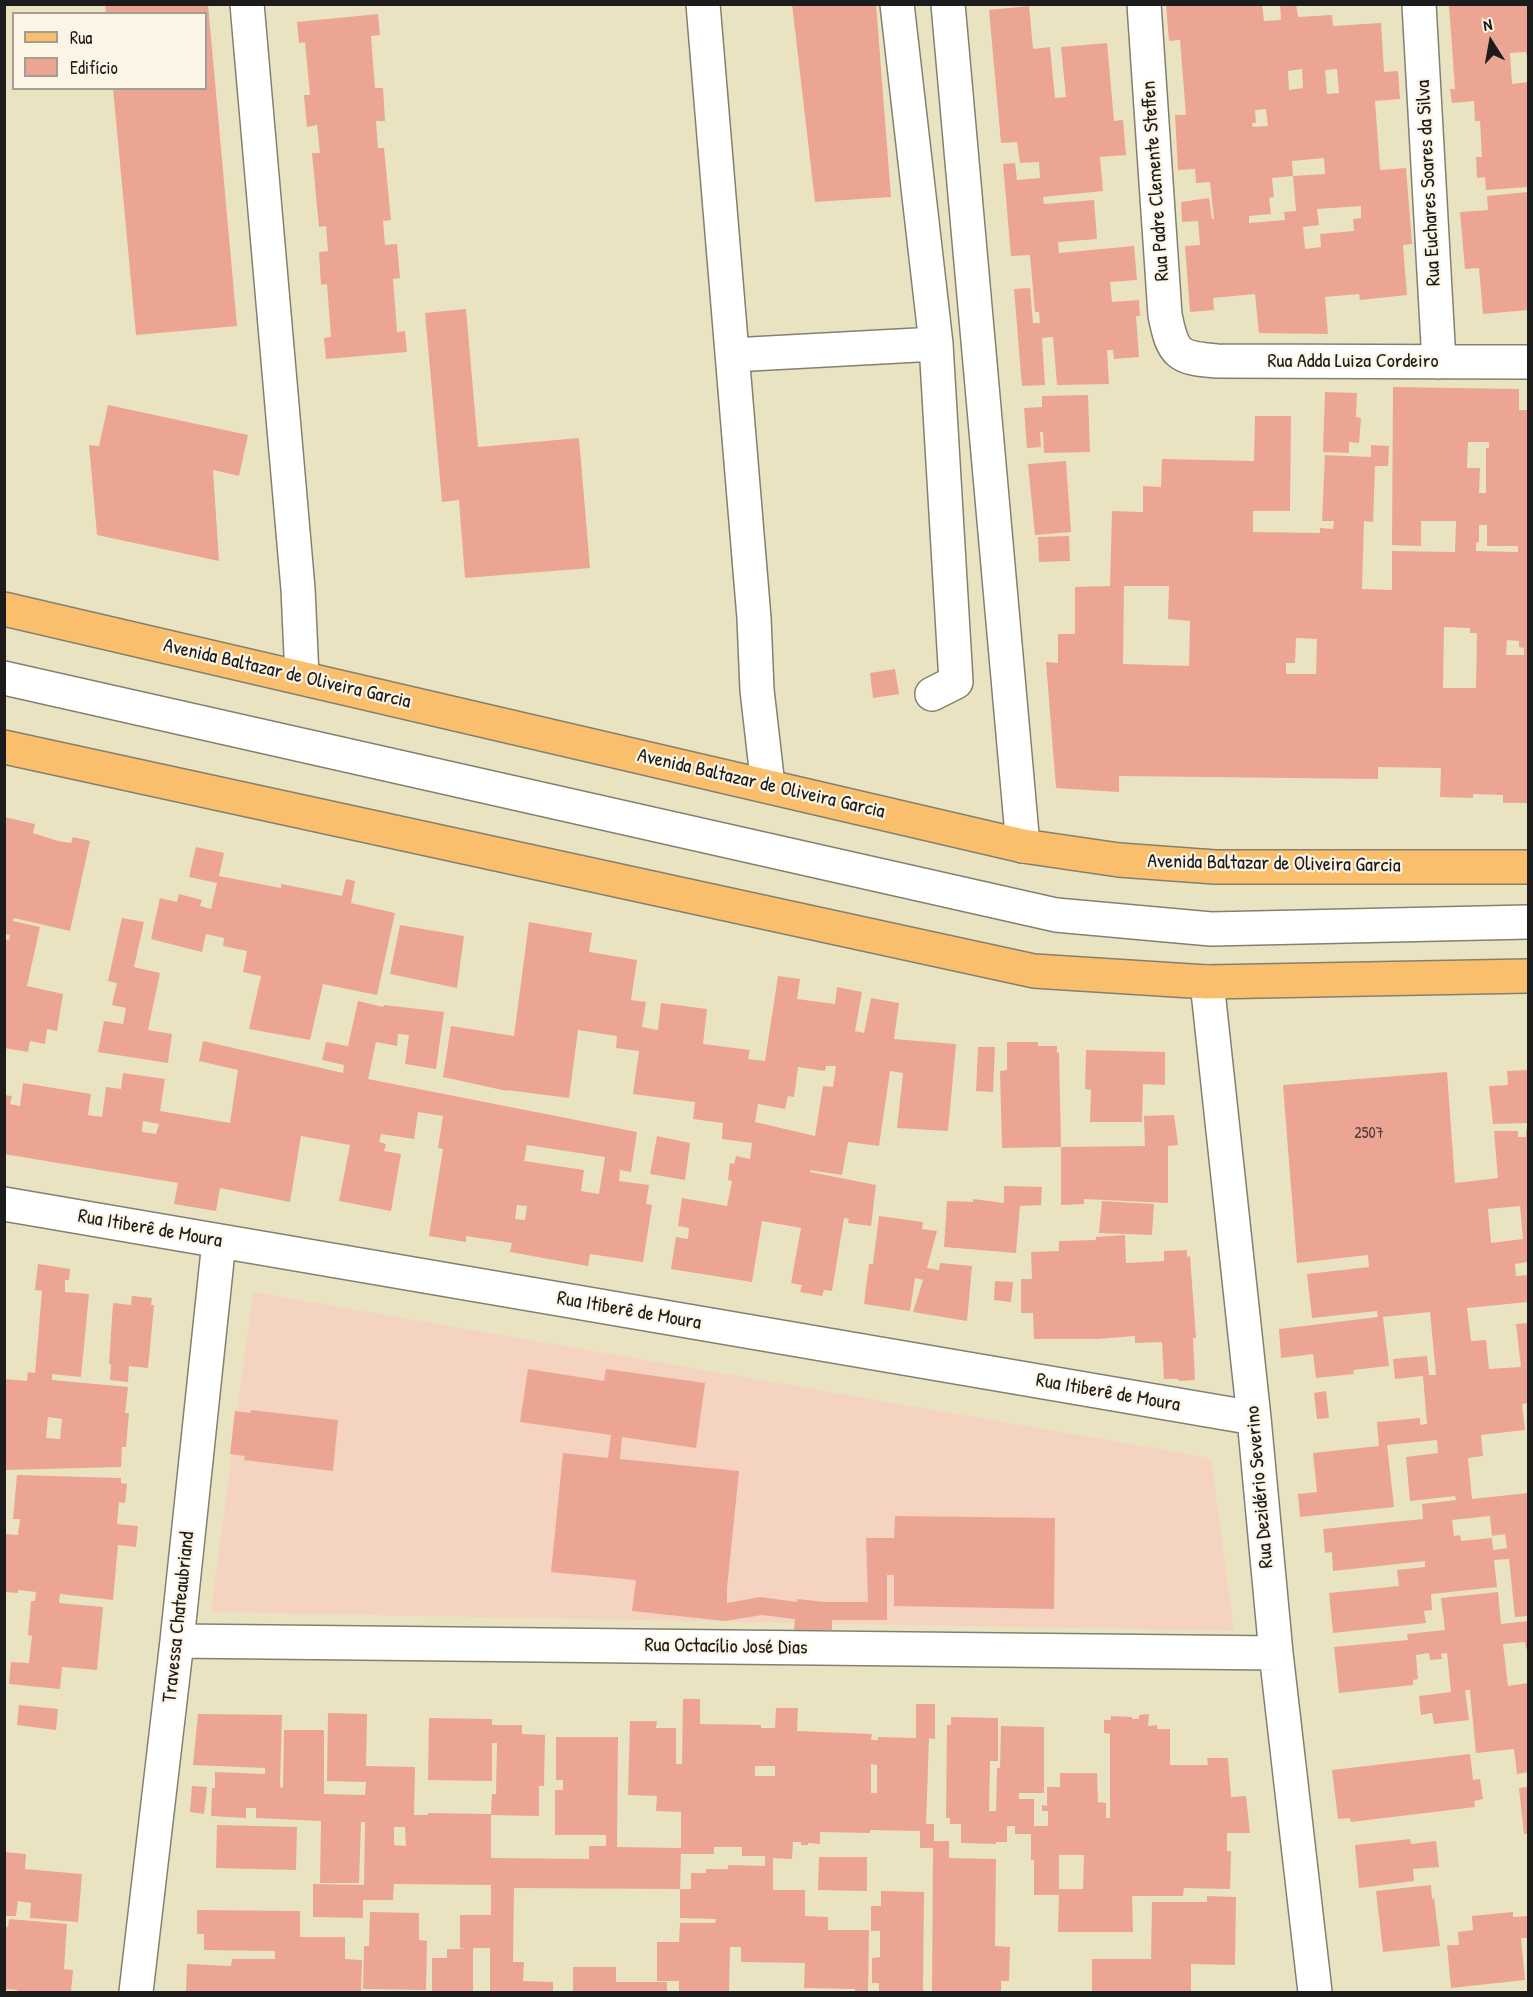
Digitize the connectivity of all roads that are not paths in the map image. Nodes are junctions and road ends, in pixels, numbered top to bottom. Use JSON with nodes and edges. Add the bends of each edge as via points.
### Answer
{"nodes":[{"id":1,"x":247,"y":4,"type":"edge"},
{"id":2,"x":703,"y":4,"type":"edge"},
{"id":3,"x":897,"y":4,"type":"edge"},
{"id":4,"x":948,"y":4,"type":"edge"},
{"id":5,"x":1144,"y":4,"type":"edge"},
{"id":6,"x":1419,"y":4,"type":"edge"},
{"id":7,"x":936,"y":344,"type":"junction"},
{"id":8,"x":1179,"y":354,"type":"joint"},
{"id":9,"x":732,"y":355,"type":"junction"},
{"id":10,"x":1439,"y":362,"type":"junction"},
{"id":11,"x":1528,"y":362,"type":"edge"},
{"id":12,"x":4,"y":609,"type":"edge"},
{"id":13,"x":302,"y":677,"type":"junction"},
{"id":14,"x":4,"y":678,"type":"edge"},
{"id":15,"x":932,"y":694,"type":"dead end"},
{"id":16,"x":4,"y":747,"type":"edge"},
{"id":17,"x":768,"y":786,"type":"junction"},
{"id":18,"x":1023,"y":846,"type":"junction"},
{"id":19,"x":1528,"y":867,"type":"edge"},
{"id":20,"x":1528,"y":922,"type":"edge"},
{"id":21,"x":1528,"y":976,"type":"edge"},
{"id":22,"x":1207,"y":982,"type":"junction"},
{"id":23,"x":4,"y":1204,"type":"edge"},
{"id":24,"x":219,"y":1241,"type":"junction"},
{"id":25,"x":1254,"y":1419,"type":"junction"},
{"id":26,"x":177,"y":1641,"type":"junction"},
{"id":27,"x":1276,"y":1653,"type":"junction"},
{"id":28,"x":136,"y":1992,"type":"edge"},
{"id":29,"x":1315,"y":1992,"type":"edge"}],
"edges":[{"from":1,"to":13,"type":"street","via":[[298,590]]},
{"from":2,"to":9,"type":"street"},
{"from":3,"to":7,"type":"street"},
{"from":4,"to":18,"type":"street"},
{"from":5,"to":8,"type":"street","name":"Rua Padre Clemente Steffen","via":[[1165,315],[1170,338]]},
{"from":6,"to":10,"type":"street","name":"Rua Euchares Soares da Silva"},
{"from":7,"to":9,"type":"street"},
{"from":7,"to":15,"type":"street","via":[[956,682]]},
{"from":8,"to":10,"type":"street","name":"Rua Adda Luiza Cordeiro","via":[[1217,361]]},
{"from":9,"to":17,"type":"street"},
{"from":10,"to":11,"type":"street","name":"Rua Adda Luiza Cordeiro"},
{"from":12,"to":13,"type":"main road","name":"Avenida Baltazar de Oliveira Garcia"},
{"from":13,"to":17,"type":"main road","name":"Avenida Baltazar de Oliveira Garcia"},
{"from":14,"to":20,"type":"street","via":[[1056,915],[1210,929]]},
{"from":16,"to":22,"type":"main road","via":[[1034,971]]},
{"from":17,"to":18,"type":"main road","name":"Avenida Baltazar de Oliveira Garcia"},
{"from":18,"to":19,"type":"main road","name":"Avenida Baltazar de Oliveira Garcia","via":[[1119,860],[1215,867]]},
{"from":21,"to":22,"type":"main road"},
{"from":22,"to":25,"type":"street","name":"Rua Dezidério Severino"},
{"from":23,"to":24,"type":"street","name":"Rua Itiberê de Moura"},
{"from":24,"to":25,"type":"street","name":"Rua Itiberê de Moura"},
{"from":24,"to":26,"type":"street","name":"Travessa Chateaubriand"},
{"from":25,"to":27,"type":"street","name":"Rua Dezidério Severino"},
{"from":26,"to":27,"type":"street","name":"Rua Octacílio José Dias"},
{"from":26,"to":28,"type":"street","name":"Travessa Chateaubriand"},
{"from":27,"to":29,"type":"street","name":"Rua Dezidério Severino"}]}
